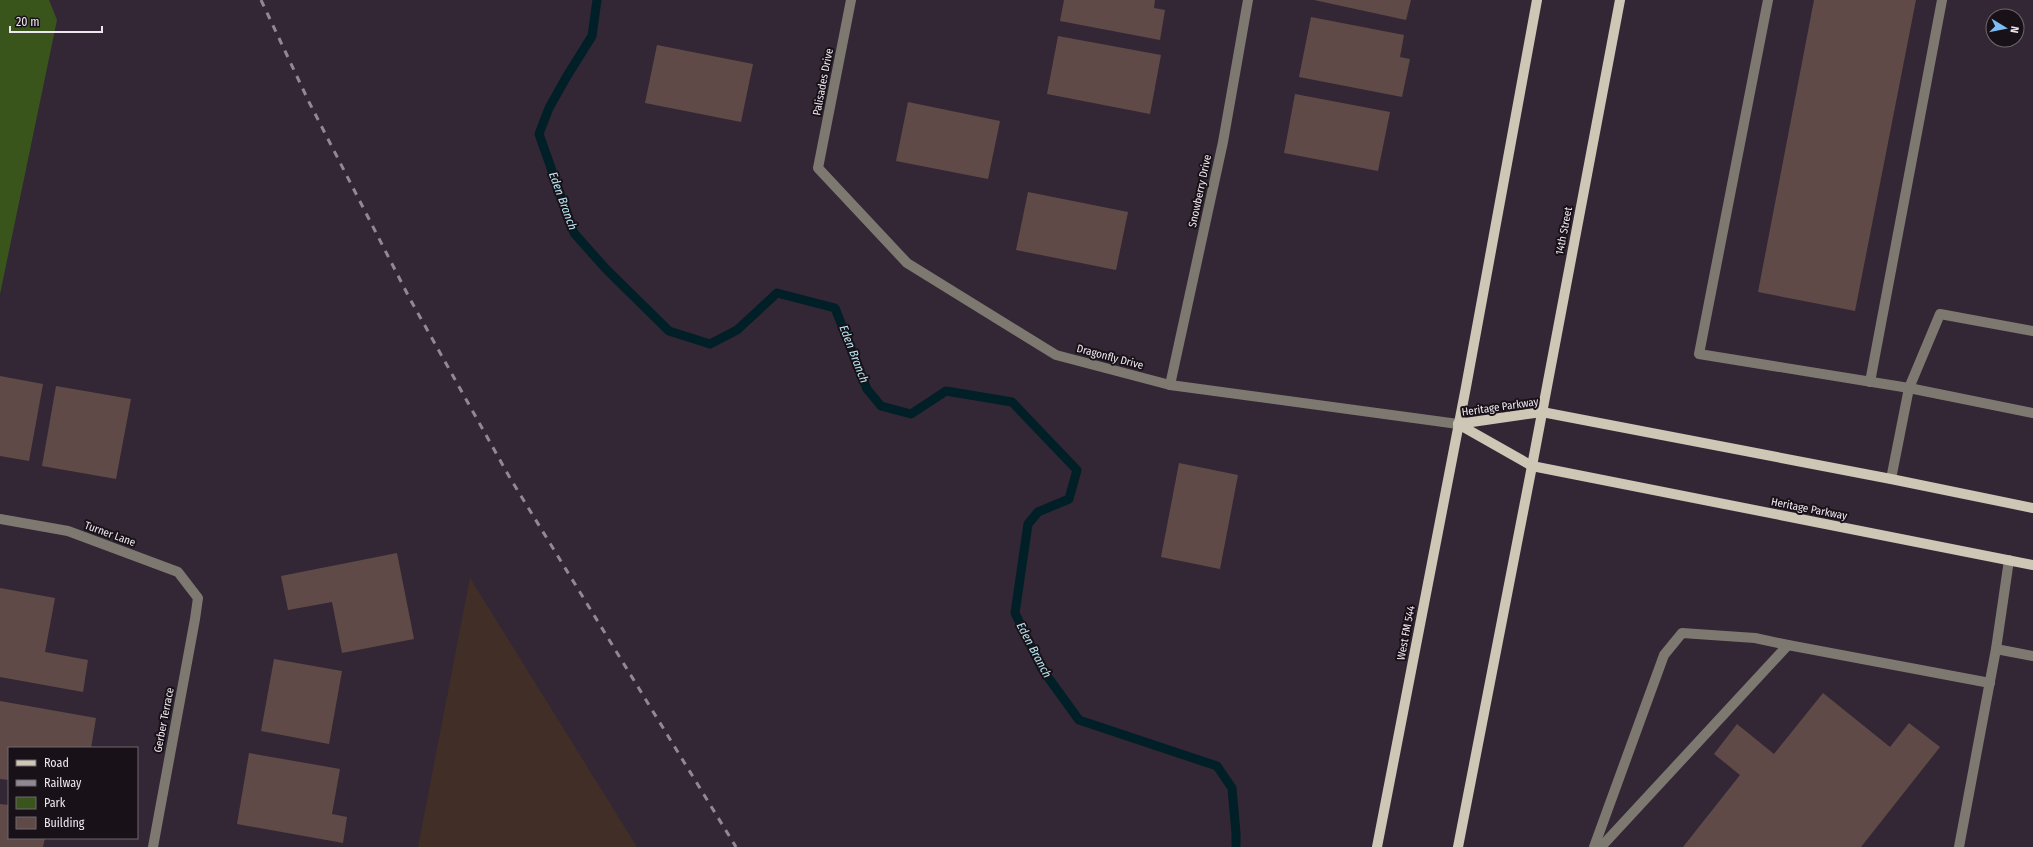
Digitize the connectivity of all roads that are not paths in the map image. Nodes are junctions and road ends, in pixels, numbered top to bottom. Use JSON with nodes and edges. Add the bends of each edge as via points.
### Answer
{"nodes":[{"id":1,"x":851,"y":0,"type":"edge"},
{"id":2,"x":1248,"y":0,"type":"edge"},
{"id":3,"x":1537,"y":0,"type":"edge"},
{"id":4,"x":1620,"y":0,"type":"edge"},
{"id":5,"x":1768,"y":0,"type":"edge"},
{"id":6,"x":1942,"y":0,"type":"edge"},
{"id":7,"x":818,"y":168,"type":"joint"},
{"id":8,"x":2033,"y":331,"type":"edge"},
{"id":9,"x":1870,"y":382,"type":"junction"},
{"id":10,"x":1170,"y":385,"type":"junction"},
{"id":11,"x":1909,"y":388,"type":"junction"},
{"id":12,"x":1542,"y":412,"type":"junction"},
{"id":13,"x":2033,"y":413,"type":"edge"},
{"id":14,"x":1458,"y":424,"type":"junction"},
{"id":15,"x":1532,"y":466,"type":"junction"},
{"id":16,"x":1891,"y":479,"type":"junction"},
{"id":17,"x":2033,"y":508,"type":"edge"},
{"id":18,"x":0,"y":518,"type":"edge"},
{"id":19,"x":2009,"y":560,"type":"junction"},
{"id":20,"x":2033,"y":565,"type":"edge"},
{"id":21,"x":198,"y":598,"type":"joint"},
{"id":22,"x":1788,"y":646,"type":"junction"},
{"id":23,"x":1996,"y":648,"type":"junction"},
{"id":24,"x":2033,"y":656,"type":"edge"},
{"id":25,"x":1990,"y":683,"type":"junction"},
{"id":26,"x":153,"y":847,"type":"edge"},
{"id":27,"x":1376,"y":847,"type":"edge"},
{"id":28,"x":1458,"y":847,"type":"edge"},
{"id":29,"x":1594,"y":847,"type":"edge"},
{"id":30,"x":1601,"y":847,"type":"edge"},
{"id":31,"x":1959,"y":847,"type":"edge"}],
"edges":[{"from":1,"to":7,"type":"street","name":"Palisades Drive"},
{"from":2,"to":10,"type":"street","name":"Snowberry Drive","via":[[1223,142]]},
{"from":3,"to":14,"type":"main road"},
{"from":4,"to":12,"type":"main road","name":"14th Street"},
{"from":5,"to":9,"type":"street","via":[[1699,354]]},
{"from":6,"to":9,"type":"street"},
{"from":7,"to":10,"type":"street","name":"Dragonfly Drive","via":[[908,263],[1056,355]]},
{"from":8,"to":11,"type":"street","via":[[1940,314]]},
{"from":9,"to":11,"type":"street"},
{"from":10,"to":14,"type":"street","name":"Dragonfly Drive"},
{"from":11,"to":13,"type":"street"},
{"from":11,"to":16,"type":"street"},
{"from":12,"to":14,"type":"main road","name":"Heritage Parkway"},
{"from":12,"to":15,"type":"main road","name":"14th Street"},
{"from":12,"to":16,"type":"main road","name":"Heritage Parkway"},
{"from":14,"to":15,"type":"main road","name":"Heritage Parkway"},
{"from":14,"to":27,"type":"main road","name":"West FM 544"},
{"from":15,"to":19,"type":"main road","name":"Heritage Parkway"},
{"from":15,"to":28,"type":"main road"},
{"from":16,"to":17,"type":"main road","name":"Heritage Parkway"},
{"from":18,"to":21,"type":"street","name":"Turner Lane","via":[[68,531],[178,572]]},
{"from":19,"to":20,"type":"main road","name":"Heritage Parkway"},
{"from":19,"to":23,"type":"street"},
{"from":21,"to":26,"type":"street","name":"Gerber Terrace"},
{"from":22,"to":25,"type":"street"},
{"from":22,"to":29,"type":"street","via":[[1755,638],[1682,633],[1664,655]]},
{"from":22,"to":30,"type":"street"},
{"from":23,"to":24,"type":"street"},
{"from":23,"to":25,"type":"street"},
{"from":25,"to":31,"type":"street"}]}
